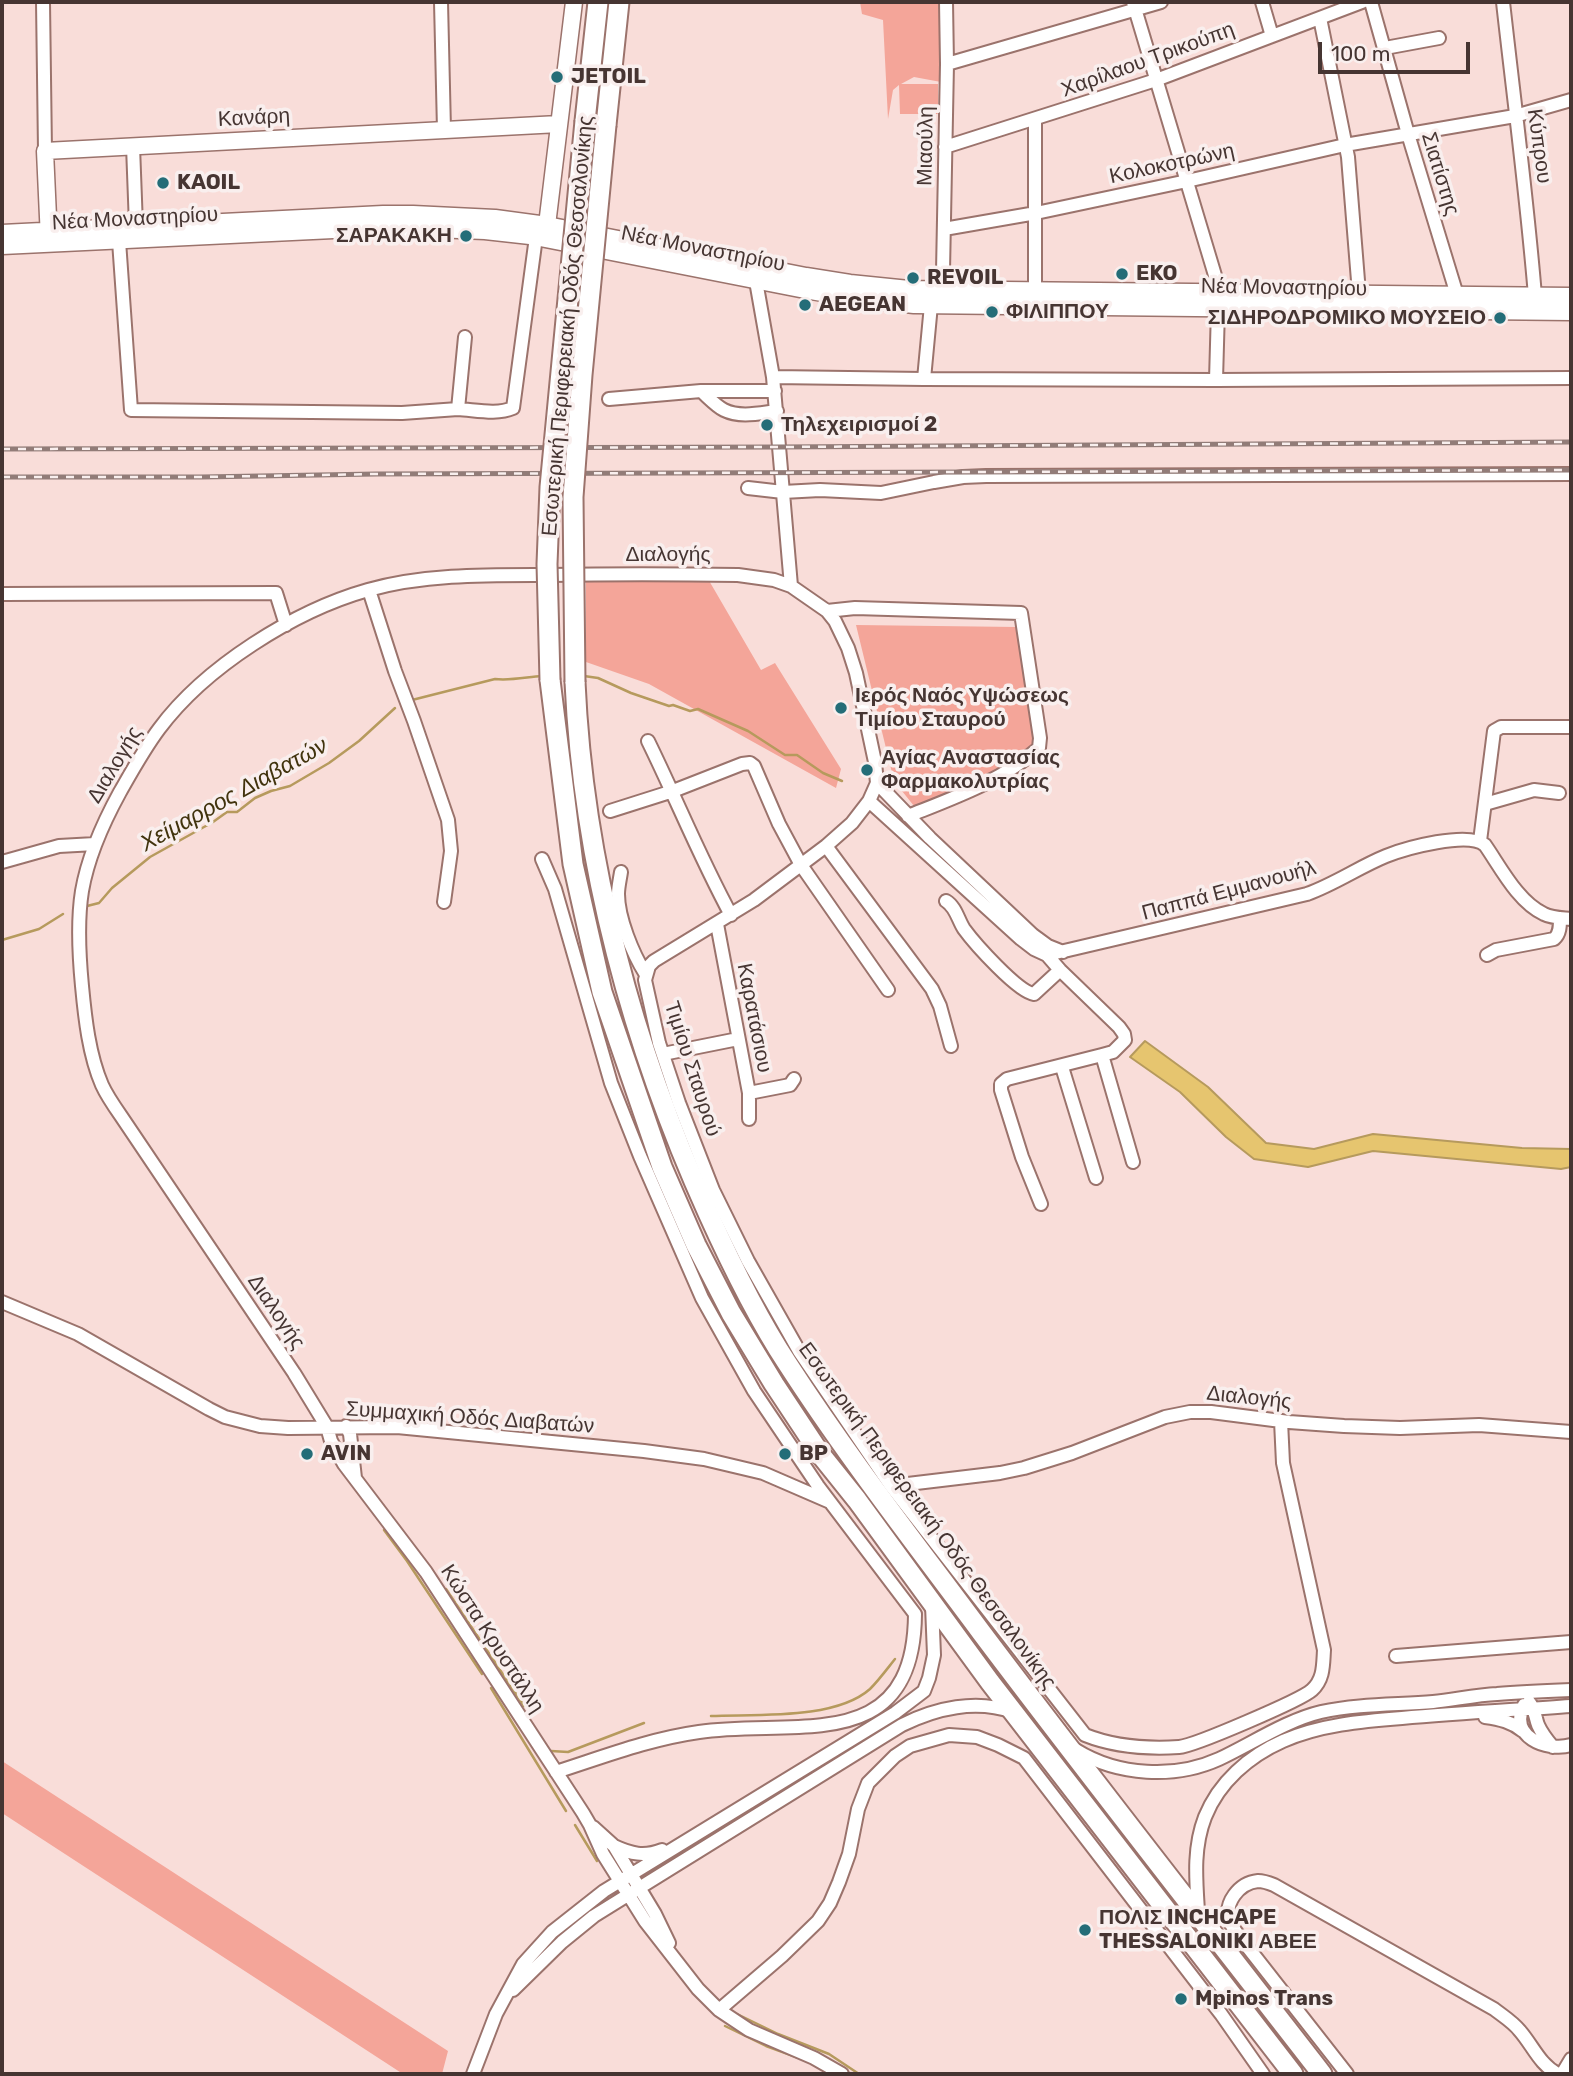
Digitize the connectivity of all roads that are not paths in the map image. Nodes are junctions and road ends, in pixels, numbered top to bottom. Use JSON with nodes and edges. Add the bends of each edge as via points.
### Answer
{"nodes":[{"id":1,"x":43,"y":2,"type":"edge"},
{"id":2,"x":441,"y":2,"type":"edge"},
{"id":3,"x":574,"y":2,"type":"edge"},
{"id":4,"x":598,"y":2,"type":"edge"},
{"id":5,"x":620,"y":2,"type":"edge"},
{"id":6,"x":946,"y":2,"type":"edge"},
{"id":7,"x":1161,"y":2,"type":"edge"},
{"id":8,"x":1262,"y":2,"type":"edge"},
{"id":9,"x":1362,"y":2,"type":"edge"},
{"id":10,"x":1371,"y":2,"type":"edge"},
{"id":11,"x":1503,"y":2,"type":"edge"},
{"id":12,"x":1134,"y":6,"type":"edge"},
{"id":13,"x":1320,"y":18,"type":"junction"},
{"id":14,"x":1272,"y":36,"type":"junction"},
{"id":15,"x":1439,"y":38,"type":"dead end"},
{"id":16,"x":1385,"y":48,"type":"junction"},
{"id":17,"x":947,"y":64,"type":"junction"},
{"id":18,"x":1156,"y":79,"type":"junction"},
{"id":19,"x":1571,"y":100,"type":"edge"},
{"id":20,"x":1515,"y":116,"type":"junction"},
{"id":21,"x":1035,"y":119,"type":"junction"},
{"id":22,"x":559,"y":124,"type":"junction"},
{"id":23,"x":444,"y":130,"type":"junction"},
{"id":24,"x":1408,"y":134,"type":"junction"},
{"id":25,"x":1345,"y":145,"type":"junction"},
{"id":26,"x":133,"y":146,"type":"junction"},
{"id":27,"x":945,"y":147,"type":"junction"},
{"id":28,"x":46,"y":150,"type":"junction"},
{"id":29,"x":1187,"y":181,"type":"junction"},
{"id":30,"x":1036,"y":213,"type":"junction"},
{"id":31,"x":136,"y":226,"type":"junction"},
{"id":32,"x":944,"y":229,"type":"junction"},
{"id":33,"x":542,"y":231,"type":"junction"},
{"id":34,"x":2,"y":233,"type":"edge"},
{"id":35,"x":49,"y":237,"type":"junction"},
{"id":36,"x":119,"y":241,"type":"junction"},
{"id":37,"x":2,"y":246,"type":"edge"},
{"id":38,"x":757,"y":281,"type":"junction"},
{"id":39,"x":1035,"y":291,"type":"junction"},
{"id":40,"x":1359,"y":293,"type":"junction"},
{"id":41,"x":1535,"y":296,"type":"junction"},
{"id":42,"x":1571,"y":296,"type":"edge"},
{"id":43,"x":934,"y":298,"type":"junction"},
{"id":44,"x":1219,"y":300,"type":"junction"},
{"id":45,"x":1457,"y":303,"type":"junction"},
{"id":46,"x":1497,"y":303,"type":"junction"},
{"id":47,"x":1571,"y":312,"type":"edge"},
{"id":48,"x":465,"y":337,"type":"dead end"},
{"id":49,"x":774,"y":377,"type":"junction"},
{"id":50,"x":1571,"y":378,"type":"edge"},
{"id":51,"x":925,"y":379,"type":"junction"},
{"id":52,"x":1216,"y":380,"type":"junction"},
{"id":53,"x":701,"y":391,"type":"junction"},
{"id":54,"x":775,"y":391,"type":"junction"},
{"id":55,"x":609,"y":399,"type":"dead end"},
{"id":56,"x":458,"y":409,"type":"junction"},
{"id":57,"x":777,"y":411,"type":"junction"},
{"id":58,"x":1571,"y":474,"type":"edge"},
{"id":59,"x":748,"y":488,"type":"dead end"},
{"id":60,"x":783,"y":492,"type":"junction"},
{"id":61,"x":791,"y":586,"type":"junction"},
{"id":62,"x":369,"y":590,"type":"junction"},
{"id":63,"x":2,"y":594,"type":"edge"},
{"id":64,"x":827,"y":611,"type":"junction"},
{"id":65,"x":286,"y":625,"type":"junction"},
{"id":66,"x":1571,"y":727,"type":"edge"},
{"id":67,"x":648,"y":741,"type":"dead end"},
{"id":68,"x":877,"y":783,"type":"junction"},
{"id":69,"x":673,"y":791,"type":"junction"},
{"id":70,"x":1559,"y":793,"type":"dead end"},
{"id":71,"x":869,"y":801,"type":"junction"},
{"id":72,"x":1485,"y":804,"type":"junction"},
{"id":73,"x":610,"y":811,"type":"dead end"},
{"id":74,"x":908,"y":816,"type":"junction"},
{"id":75,"x":1480,"y":841,"type":"junction"},
{"id":76,"x":95,"y":844,"type":"junction"},
{"id":77,"x":827,"y":846,"type":"junction"},
{"id":78,"x":541,"y":859,"type":"dead end"},
{"id":79,"x":2,"y":862,"type":"edge"},
{"id":80,"x":802,"y":865,"type":"junction"},
{"id":81,"x":621,"y":872,"type":"dead end"},
{"id":82,"x":946,"y":901,"type":"dead end"},
{"id":83,"x":444,"y":902,"type":"dead end"},
{"id":84,"x":731,"y":915,"type":"junction"},
{"id":85,"x":1566,"y":919,"type":"edge"},
{"id":86,"x":717,"y":924,"type":"junction"},
{"id":87,"x":1063,"y":952,"type":"junction"},
{"id":88,"x":1046,"y":955,"type":"junction"},
{"id":89,"x":1487,"y":955,"type":"dead end"},
{"id":90,"x":1060,"y":970,"type":"junction"},
{"id":91,"x":645,"y":973,"type":"junction"},
{"id":92,"x":888,"y":990,"type":"dead end"},
{"id":93,"x":738,"y":1039,"type":"junction"},
{"id":94,"x":951,"y":1046,"type":"dead end"},
{"id":95,"x":663,"y":1054,"type":"junction"},
{"id":96,"x":1102,"y":1055,"type":"junction"},
{"id":97,"x":1062,"y":1067,"type":"junction"},
{"id":98,"x":794,"y":1079,"type":"dead end"},
{"id":99,"x":749,"y":1093,"type":"junction"},
{"id":100,"x":749,"y":1119,"type":"dead end"},
{"id":101,"x":1133,"y":1162,"type":"dead end"},
{"id":102,"x":1096,"y":1178,"type":"dead end"},
{"id":103,"x":1041,"y":1204,"type":"dead end"},
{"id":104,"x":2,"y":1302,"type":"edge"},
{"id":105,"x":1280,"y":1421,"type":"junction"},
{"id":106,"x":346,"y":1426,"type":"junction"},
{"id":107,"x":327,"y":1427,"type":"junction"},
{"id":108,"x":1571,"y":1432,"type":"edge"},
{"id":109,"x":355,"y":1479,"type":"junction"},
{"id":110,"x":891,"y":1486,"type":"junction"},
{"id":111,"x":831,"y":1502,"type":"junction"},
{"id":112,"x":932,"y":1605,"type":"junction"},
{"id":113,"x":1571,"y":1642,"type":"edge"},
{"id":114,"x":1396,"y":1657,"type":"dead end"},
{"id":115,"x":1571,"y":1690,"type":"edge"},
{"id":116,"x":1525,"y":1703,"type":"junction"},
{"id":117,"x":1571,"y":1706,"type":"edge"},
{"id":118,"x":1555,"y":1707,"type":"junction"},
{"id":119,"x":1015,"y":1713,"type":"junction"},
{"id":120,"x":1464,"y":1713,"type":"junction"},
{"id":121,"x":1538,"y":1725,"type":"junction"},
{"id":122,"x":1526,"y":1734,"type":"junction"},
{"id":123,"x":1064,"y":1743,"type":"junction"},
{"id":124,"x":1571,"y":1745,"type":"edge"},
{"id":125,"x":1553,"y":1747,"type":"junction"},
{"id":126,"x":556,"y":1772,"type":"junction"},
{"id":127,"x":590,"y":1825,"type":"junction"},
{"id":128,"x":692,"y":1838,"type":"junction"},
{"id":129,"x":614,"y":1846,"type":"junction"},
{"id":130,"x":631,"y":1874,"type":"junction"},
{"id":131,"x":620,"y":1881,"type":"junction"},
{"id":132,"x":633,"y":1891,"type":"junction"},
{"id":133,"x":1198,"y":1915,"type":"junction"},
{"id":134,"x":508,"y":1995,"type":"junction"},
{"id":135,"x":719,"y":2010,"type":"junction"},
{"id":136,"x":1571,"y":2059,"type":"edge"},
{"id":137,"x":1261,"y":2073,"type":"edge"},
{"id":138,"x":473,"y":2074,"type":"edge"},
{"id":139,"x":842,"y":2074,"type":"edge"},
{"id":140,"x":1293,"y":2074,"type":"edge"},
{"id":141,"x":1322,"y":2074,"type":"edge"},
{"id":142,"x":1347,"y":2074,"type":"edge"},
{"id":143,"x":1560,"y":2074,"type":"edge"}],
"edges":[{"from":1,"to":28,"type":"street"},
{"from":2,"to":23,"type":"street"},
{"from":3,"to":22,"type":"main road"},
{"from":4,"to":112,"type":"highway","name":"Εσωτερική Περιφερειακή Οδός Θεσσαλονίκης","bridge":true,"via":[[550,487],[547,564],[550,680],[573,864],[612,1025],[662,1167],[696,1245],[774,1384]]},
{"from":5,"to":123,"type":"highway","name":"Εσωτερική Περιφερειακή Οδός Θεσσαλονίκης","bridge":true,"via":[[573,497],[576,714],[590,828],[613,939],[646,1059],[684,1161],[753,1305],[858,1466]]},
{"from":6,"to":17,"type":"street","name":"Μιαούλη"},
{"from":7,"to":12,"type":"street"},
{"from":8,"to":14,"type":"street"},
{"from":9,"to":13,"type":"street","name":"Χαρίλαου Τρικούπη"},
{"from":10,"to":16,"type":"street","name":"Σιατίστης"},
{"from":11,"to":20,"type":"street","name":"Κύπρου"},
{"from":12,"to":17,"type":"street"},
{"from":12,"to":18,"type":"street"},
{"from":13,"to":14,"type":"street","name":"Χαρίλαου Τρικούπη"},
{"from":13,"to":25,"type":"street"},
{"from":14,"to":18,"type":"street","name":"Χαρίλαου Τρικούπη"},
{"from":15,"to":16,"type":"street"},
{"from":16,"to":24,"type":"street","name":"Σιατίστης"},
{"from":17,"to":27,"type":"street","name":"Μιαούλη"},
{"from":18,"to":21,"type":"street","name":"Χαρίλαου Τρικούπη"},
{"from":18,"to":29,"type":"street"},
{"from":19,"to":20,"type":"street","name":"Κολοκοτρώνη"},
{"from":20,"to":24,"type":"street","name":"Κολοκοτρώνη"},
{"from":20,"to":41,"type":"street","name":"Κύπρου"},
{"from":21,"to":27,"type":"street","name":"Χαρίλαου Τρικούπη"},
{"from":21,"to":30,"type":"street"},
{"from":22,"to":23,"type":"main road","name":"Κανάρη"},
{"from":22,"to":33,"type":"main road"},
{"from":23,"to":26,"type":"main road","name":"Κανάρη"},
{"from":24,"to":25,"type":"street","name":"Κολοκοτρώνη"},
{"from":24,"to":45,"type":"street","name":"Σιατίστης"},
{"from":25,"to":29,"type":"street","name":"Κολοκοτρώνη"},
{"from":25,"to":40,"type":"street"},
{"from":26,"to":28,"type":"main road","name":"Κανάρη"},
{"from":26,"to":31,"type":"street"},
{"from":27,"to":32,"type":"street","name":"Μιαούλη"},
{"from":28,"to":35,"type":"main road"},
{"from":29,"to":30,"type":"street","name":"Κολοκοτρώνη"},
{"from":29,"to":44,"type":"street"},
{"from":30,"to":32,"type":"street","name":"Κολοκοτρώνη"},
{"from":30,"to":39,"type":"street"},
{"from":31,"to":33,"type":"main road","name":"Νέα Μοναστηρίου","via":[[412,214],[495,218]]},
{"from":31,"to":35,"type":"main road","name":"Νέα Μοναστηρίου"},
{"from":32,"to":43,"type":"street","name":"Μιαούλη","via":[[943,271]]},
{"from":33,"to":36,"type":"main road","name":"Νέα Μοναστηρίου","via":[[391,228]]},
{"from":33,"to":38,"type":"main road","name":"Νέα Μοναστηρίου"},
{"from":33,"to":43,"type":"main road","name":"Νέα Μοναστηρίου"},
{"from":33,"to":56,"type":"street","via":[[513,408],[492,412]]},
{"from":34,"to":35,"type":"main road","name":"Νέα Μοναστηρίου"},
{"from":35,"to":36,"type":"main road","name":"Νέα Μοναστηρίου"},
{"from":35,"to":37,"type":"main road","name":"Νέα Μοναστηρίου"},
{"from":36,"to":56,"type":"street","via":[[131,410],[402,413]]},
{"from":38,"to":43,"type":"main road","name":"Νέα Μοναστηρίου","via":[[857,299]]},
{"from":38,"to":49,"type":"street"},
{"from":39,"to":43,"type":"main road","name":"Νέα Μοναστηρίου"},
{"from":39,"to":44,"type":"main road","name":"Νέα Μοναστηρίου"},
{"from":40,"to":44,"type":"main road","name":"Νέα Μοναστηρίου"},
{"from":40,"to":45,"type":"main road","name":"Νέα Μοναστηρίου","via":[[1396,293]]},
{"from":41,"to":42,"type":"main road"},
{"from":41,"to":46,"type":"main road"},
{"from":43,"to":44,"type":"main road","name":"Νέα Μοναστηρίου"},
{"from":43,"to":51,"type":"street","name":"Μιαούλη"},
{"from":44,"to":45,"type":"main road","name":"Νέα Μοναστηρίου","via":[[1397,310]]},
{"from":44,"to":52,"type":"street"},
{"from":45,"to":46,"type":"main road"},
{"from":46,"to":47,"type":"main road"},
{"from":48,"to":56,"type":"street"},
{"from":49,"to":51,"type":"street"},
{"from":49,"to":54,"type":"street"},
{"from":50,"to":52,"type":"street"},
{"from":51,"to":52,"type":"street"},
{"from":53,"to":54,"type":"street"},
{"from":53,"to":55,"type":"street"},
{"from":53,"to":57,"type":"street","via":[[732,413]]},
{"from":54,"to":57,"type":"street"},
{"from":57,"to":60,"type":"street"},
{"from":58,"to":60,"type":"street","via":[[986,476],[881,493]]},
{"from":59,"to":60,"type":"street"},
{"from":60,"to":61,"type":"street"},
{"from":61,"to":62,"type":"street","name":"Διαλογής","via":[[738,575],[517,575],[405,581]]},
{"from":61,"to":64,"type":"street"},
{"from":62,"to":65,"type":"street","name":"Διαλογής"},
{"from":62,"to":83,"type":"street","via":[[448,820],[451,851]]},
{"from":63,"to":65,"type":"street","via":[[276,593]]},
{"from":64,"to":68,"type":"street","via":[[842,632],[856,673]]},
{"from":64,"to":74,"type":"street","via":[[1021,613],[1039,748],[995,778]]},
{"from":65,"to":76,"type":"street","name":"Διαλογής","via":[[218,670],[169,716],[129,776]]},
{"from":66,"to":72,"type":"street","via":[[1496,728]]},
{"from":67,"to":69,"type":"street"},
{"from":68,"to":71,"type":"street"},
{"from":68,"to":74,"type":"street"},
{"from":69,"to":73,"type":"street"},
{"from":69,"to":80,"type":"street","via":[[750,763]]},
{"from":69,"to":84,"type":"street"},
{"from":70,"to":72,"type":"street","via":[[1534,790]]},
{"from":71,"to":77,"type":"street"},
{"from":71,"to":88,"type":"street","via":[[1021,939]]},
{"from":72,"to":75,"type":"street"},
{"from":74,"to":87,"type":"street","via":[[1033,935]]},
{"from":75,"to":85,"type":"street","via":[[1532,907]]},
{"from":75,"to":87,"type":"street","name":"Παππά Εμμανουήλ","via":[[1453,839],[1402,850],[1307,894]]},
{"from":76,"to":79,"type":"street","via":[[59,846]]},
{"from":76,"to":107,"type":"street","name":"Διαλογής","via":[[82,890],[80,942],[83,999],[101,1083]]},
{"from":77,"to":80,"type":"street"},
{"from":77,"to":94,"type":"street","via":[[932,989]]},
{"from":78,"to":111,"type":"street","via":[[555,889],[611,1083],[697,1287],[754,1391]]},
{"from":80,"to":84,"type":"street"},
{"from":80,"to":92,"type":"street"},
{"from":81,"to":91,"type":"street","name":"Τιμίου Σταυρού","via":[[620,908],[633,952]]},
{"from":82,"to":90,"type":"street","via":[[966,931],[1026,992],[1034,994]]},
{"from":84,"to":86,"type":"street"},
{"from":85,"to":89,"type":"street","via":[[1554,939]]},
{"from":86,"to":91,"type":"street","via":[[654,961]]},
{"from":86,"to":93,"type":"street","name":"Καρατάσιου"},
{"from":87,"to":88,"type":"street","name":"Παππά Εμμανουήλ"},
{"from":88,"to":90,"type":"street"},
{"from":90,"to":96,"type":"street","via":[[1124,1034],[1120,1046]]},
{"from":91,"to":95,"type":"street","name":"Τιμίου Σταυρού"},
{"from":93,"to":95,"type":"street"},
{"from":93,"to":99,"type":"street","name":"Καρατάσιου"},
{"from":95,"to":110,"type":"street","name":"Τιμίου Σταυρού","via":[[713,1190],[748,1261],[799,1351]]},
{"from":96,"to":97,"type":"street"},
{"from":96,"to":101,"type":"street"},
{"from":97,"to":102,"type":"street"},
{"from":97,"to":103,"type":"street","via":[[1001,1084]]},
{"from":98,"to":99,"type":"street","via":[[790,1085]]},
{"from":99,"to":100,"type":"street","name":"Καρατάσιου"},
{"from":104,"to":107,"type":"street","name":"Συμμαχική Οδός Διαβατών","via":[[87,1338],[225,1416],[260,1426]]},
{"from":105,"to":108,"type":"street","name":"Διαλογής","via":[[1400,1428],[1479,1425]]},
{"from":105,"to":110,"type":"street","name":"Διαλογής","via":[[1183,1413],[1024,1468]]},
{"from":105,"to":110,"type":"street","name":"Τιμίου Σταυρού","via":[[1283,1463],[1324,1650],[1323,1673],[1312,1690],[1183,1747],[1125,1746],[1085,1735]]},
{"from":106,"to":107,"type":"street","name":"Συμμαχική Οδός Διαβατών"},
{"from":106,"to":109,"type":"street"},
{"from":106,"to":111,"type":"street","name":"Συμμαχική Οδός Διαβατών","via":[[714,1461],[774,1477]]},
{"from":107,"to":109,"type":"street","name":"Κώστα Κρυστάλλη"},
{"from":109,"to":126,"type":"street","name":"Κώστα Κρυστάλλη","via":[[426,1572]]},
{"from":111,"to":126,"type":"street","via":[[915,1614],[912,1654],[893,1692],[880,1706],[832,1725],[703,1731],[662,1738]]},
{"from":112,"to":119,"type":"highway","name":"Εσωτερική Περιφερειακή Οδός Θεσσαλονίκης"},
{"from":112,"to":128,"type":"street","via":[[934,1655],[924,1691]]},
{"from":113,"to":114,"type":"street"},
{"from":115,"to":116,"type":"street","via":[[1541,1691]]},
{"from":116,"to":118,"type":"street"},
{"from":116,"to":120,"type":"street"},
{"from":116,"to":121,"type":"street"},
{"from":116,"to":122,"type":"street","via":[[1520,1723]]},
{"from":116,"to":123,"type":"street","via":[[1496,1694],[1320,1713],[1189,1769],[1138,1773],[1090,1759]]},
{"from":117,"to":118,"type":"street"},
{"from":118,"to":121,"type":"street"},
{"from":119,"to":132,"type":"street","via":[[972,1705],[916,1718]]},
{"from":119,"to":140,"type":"highway","name":"Εσωτερική Περιφερειακή Οδός Θεσσαλονίκης"},
{"from":120,"to":122,"type":"street","via":[[1499,1718]]},
{"from":120,"to":133,"type":"street","via":[[1336,1726],[1281,1741],[1246,1762],[1214,1799],[1205,1817],[1196,1852]]},
{"from":121,"to":125,"type":"street"},
{"from":122,"to":125,"type":"street"},
{"from":123,"to":133,"type":"highway","name":"Εσωτερική Περιφερειακή Οδός Θεσσαλονίκης"},
{"from":124,"to":125,"type":"street"},
{"from":126,"to":127,"type":"street","name":"Κώστα Κρυστάλλη"},
{"from":127,"to":129,"type":"street","name":"Κώστα Κρυστάλλη"},
{"from":127,"to":131,"type":"street","name":"Κώστα Κρυστάλλη"},
{"from":128,"to":129,"type":"street","via":[[646,1855]]},
{"from":128,"to":130,"type":"street"},
{"from":129,"to":130,"type":"street","name":"Κώστα Κρυστάλλη"},
{"from":130,"to":131,"type":"street"},
{"from":130,"to":132,"type":"street","name":"Κώστα Κρυστάλλη"},
{"from":131,"to":132,"type":"street","name":"Κώστα Κρυστάλλη"},
{"from":131,"to":134,"type":"street","via":[[544,1940],[523,1964]]},
{"from":132,"to":134,"type":"street","via":[[578,1928]]},
{"from":132,"to":135,"type":"street","name":"Κώστα Κρυστάλλη","via":[[655,1914],[680,1965]]},
{"from":133,"to":141,"type":"highway","name":"Εσωτερική Περιφερειακή Οδός Θεσσαλονίκης"},
{"from":134,"to":138,"type":"street"},
{"from":135,"to":137,"type":"street","via":[[818,1921],[839,1882],[868,1783],[883,1766],[910,1746],[949,1735],[977,1737],[1024,1758],[1221,2014]]},
{"from":135,"to":139,"type":"street","name":"Κώστα Κρυστάλλη","via":[[749,2030]]},
{"from":136,"to":143,"type":"street"},
{"from":142,"to":143,"type":"street","via":[[1230,1922],[1229,1905],[1238,1889],[1256,1881],[1274,1885],[1494,2009],[1514,2024],[1549,2070]]}]}
